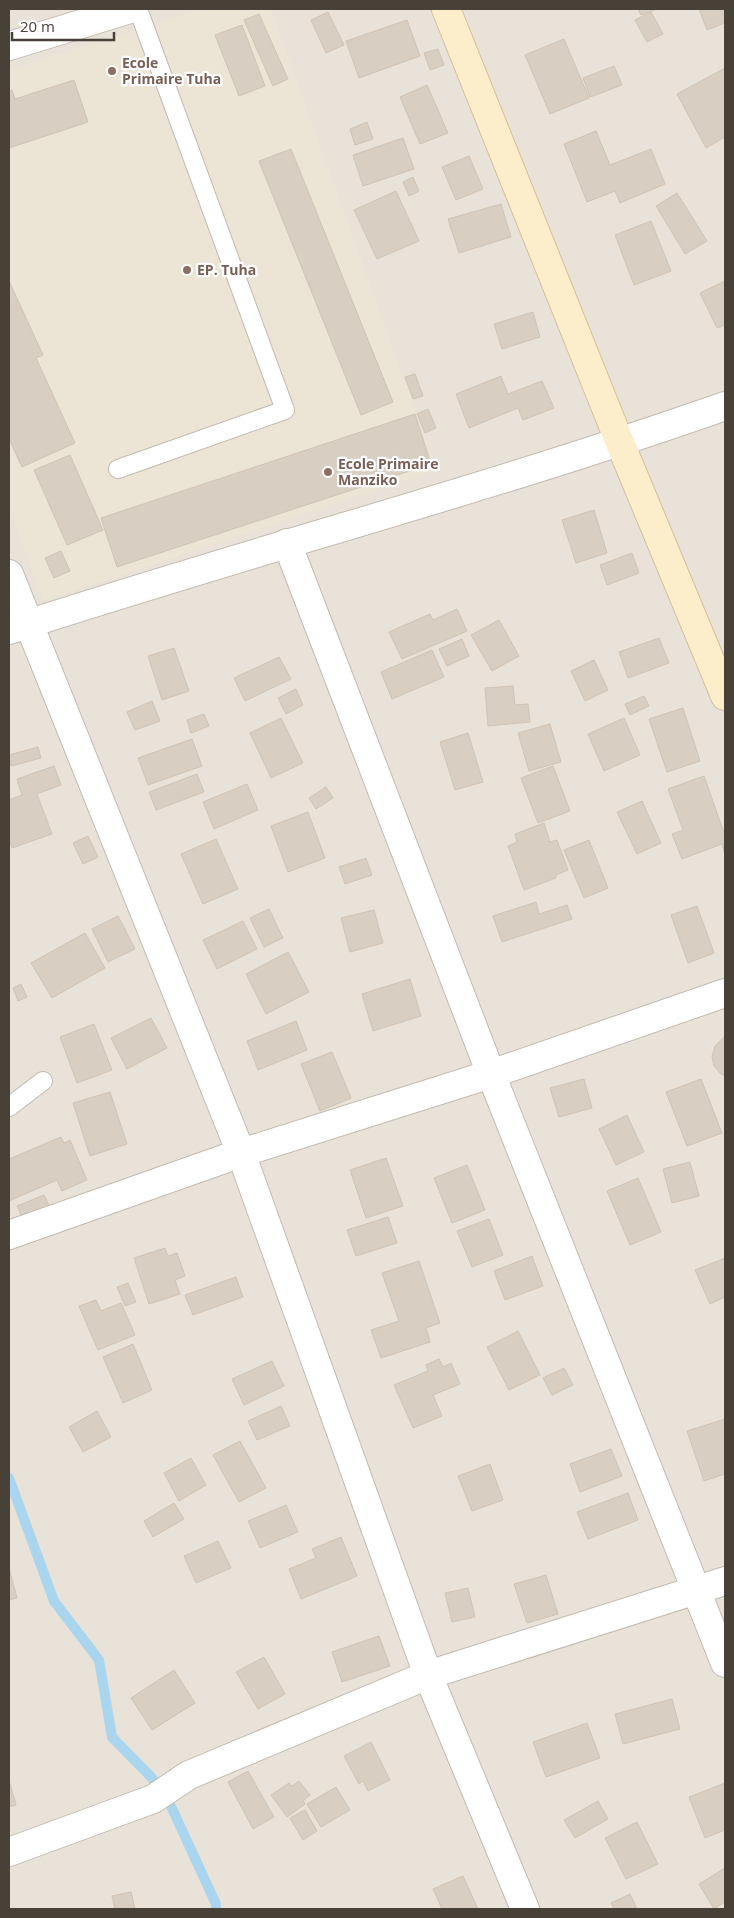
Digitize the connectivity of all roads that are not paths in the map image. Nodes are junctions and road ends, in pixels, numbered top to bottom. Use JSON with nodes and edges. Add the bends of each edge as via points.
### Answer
{"nodes":[{"id":1,"x":130,"y":9,"type":"edge"},
{"id":2,"x":138,"y":9,"type":"edge"},
{"id":3,"x":446,"y":9,"type":"edge"},
{"id":4,"x":87,"y":15,"type":"edge"},
{"id":5,"x":9,"y":46,"type":"edge"},
{"id":6,"x":725,"y":406,"type":"edge"},
{"id":7,"x":620,"y":443,"type":"junction"},
{"id":8,"x":118,"y":468,"type":"dead end"},
{"id":9,"x":287,"y":543,"type":"junction"},
{"id":10,"x":9,"y":574,"type":"edge"},
{"id":11,"x":18,"y":627,"type":"edge"},
{"id":12,"x":725,"y":696,"type":"edge"},
{"id":13,"x":725,"y":993,"type":"edge"},
{"id":14,"x":491,"y":1074,"type":"junction"},
{"id":15,"x":43,"y":1081,"type":"dead end"},
{"id":16,"x":9,"y":1107,"type":"edge"},
{"id":17,"x":241,"y":1153,"type":"junction"},
{"id":18,"x":9,"y":1235,"type":"edge"},
{"id":19,"x":725,"y":1581,"type":"edge"},
{"id":20,"x":697,"y":1590,"type":"junction"},
{"id":21,"x":725,"y":1663,"type":"edge"},
{"id":22,"x":428,"y":1674,"type":"junction"},
{"id":23,"x":9,"y":1852,"type":"edge"},
{"id":24,"x":525,"y":1909,"type":"edge"}],
"edges":[{"from":1,"to":4,"type":"street"},
{"from":2,"to":8,"type":"lane","via":[[285,410]]},
{"from":3,"to":7,"type":"street"},
{"from":4,"to":5,"type":"street"},
{"from":6,"to":7,"type":"street"},
{"from":7,"to":9,"type":"street"},
{"from":7,"to":12,"type":"street"},
{"from":9,"to":11,"type":"street"},
{"from":9,"to":14,"type":"street"},
{"from":10,"to":11,"type":"street"},
{"from":11,"to":17,"type":"street"},
{"from":13,"to":14,"type":"street"},
{"from":14,"to":17,"type":"street"},
{"from":14,"to":20,"type":"street"},
{"from":15,"to":16,"type":"lane"},
{"from":17,"to":18,"type":"street"},
{"from":17,"to":22,"type":"street"},
{"from":19,"to":20,"type":"street"},
{"from":20,"to":21,"type":"street"},
{"from":20,"to":22,"type":"street"},
{"from":22,"to":23,"type":"street","via":[[189,1775],[164,1792]]},
{"from":22,"to":24,"type":"street"}]}
